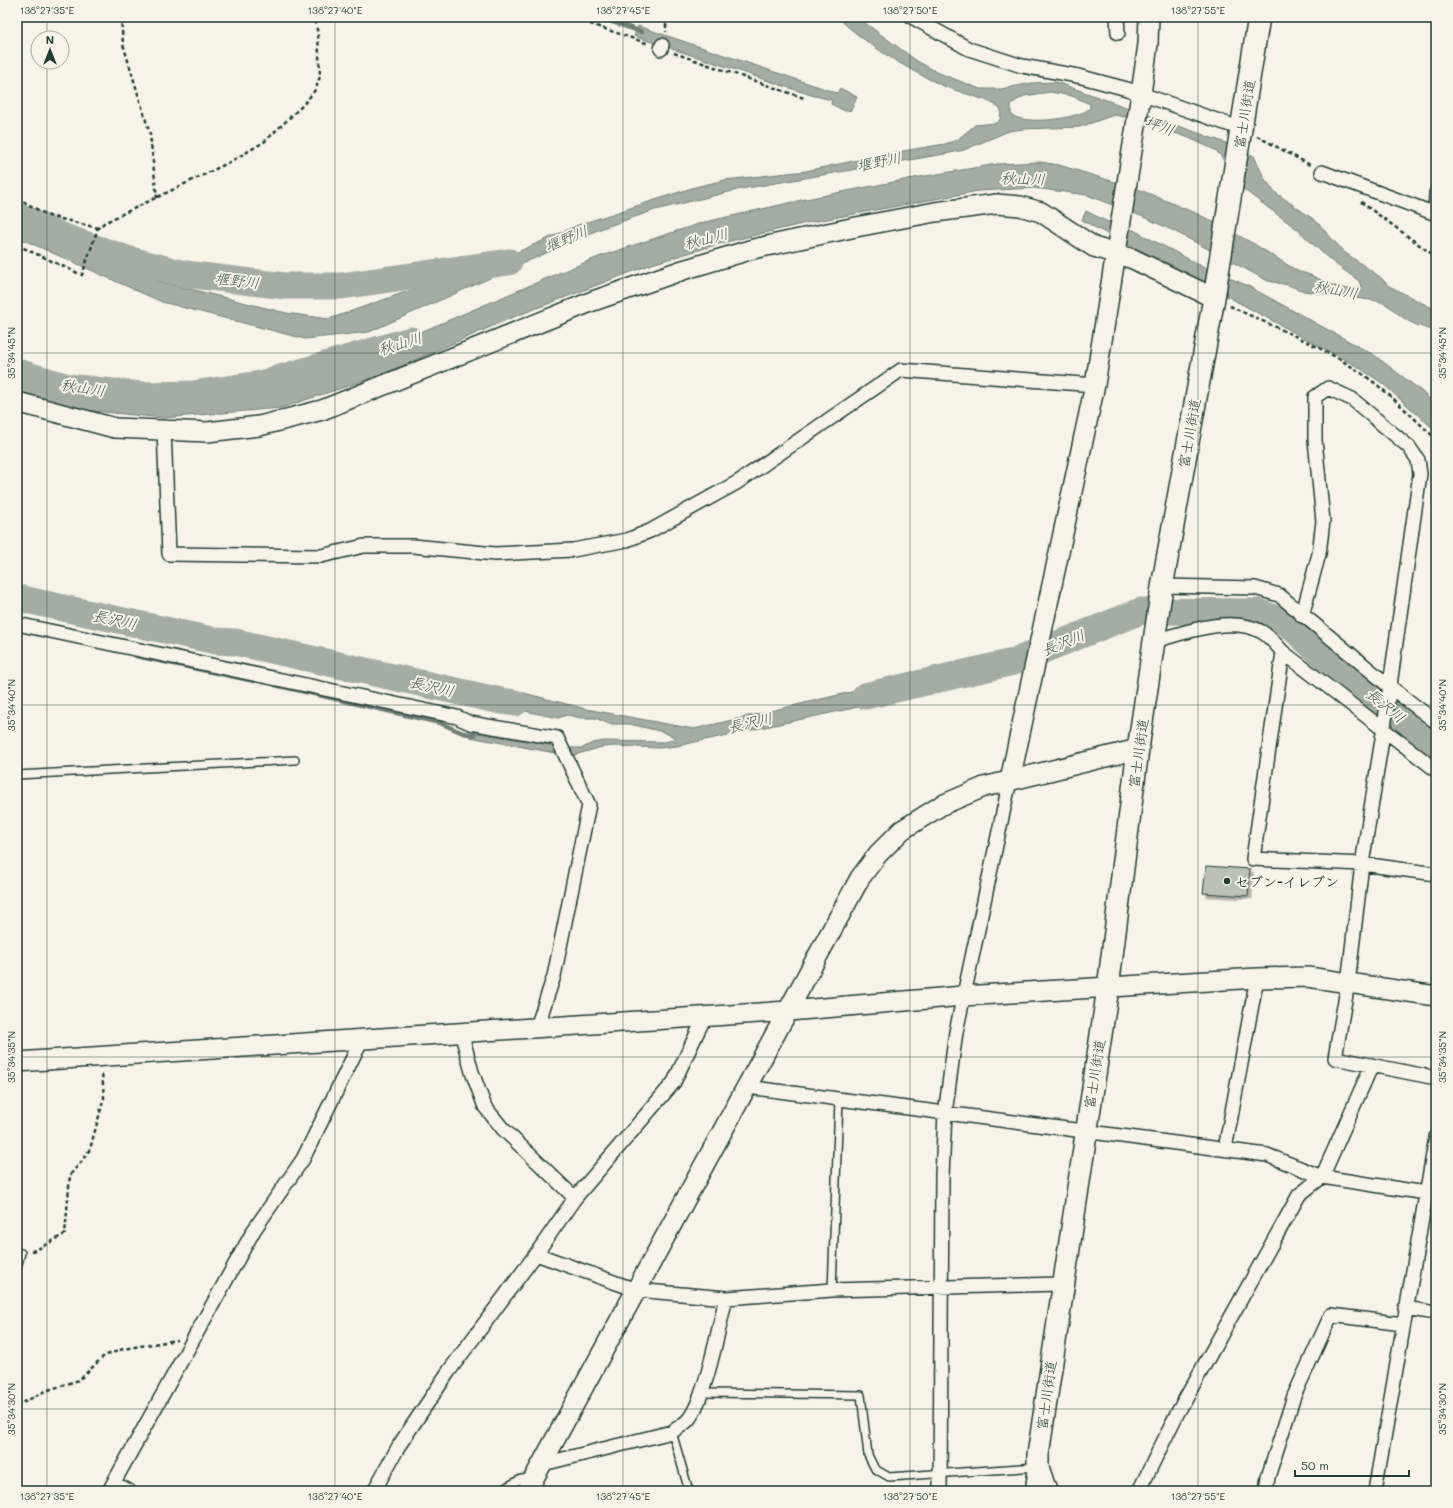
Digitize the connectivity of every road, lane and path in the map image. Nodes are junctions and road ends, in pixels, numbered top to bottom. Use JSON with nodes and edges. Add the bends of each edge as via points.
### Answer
{"nodes":[{"id":1,"x":121,"y":17,"type":"edge"},
{"id":2,"x":314,"y":17,"type":"edge"},
{"id":3,"x":570,"y":17,"type":"edge"},
{"id":4,"x":666,"y":17,"type":"edge"},
{"id":5,"x":912,"y":17,"type":"edge"},
{"id":6,"x":1117,"y":17,"type":"edge"},
{"id":7,"x":1149,"y":17,"type":"edge"},
{"id":8,"x":1260,"y":17,"type":"edge"},
{"id":9,"x":1118,"y":33,"type":"dead end"},
{"id":10,"x":663,"y":43,"type":"junction"},
{"id":11,"x":1141,"y":94,"type":"junction"},
{"id":12,"x":804,"y":98,"type":"dead end"},
{"id":13,"x":1242,"y":129,"type":"junction"},
{"id":14,"x":1322,"y":172,"type":"dead end"},
{"id":15,"x":1436,"y":193,"type":"edge"},
{"id":16,"x":17,"y":198,"type":"edge"},
{"id":17,"x":157,"y":198,"type":"junction"},
{"id":18,"x":1435,"y":213,"type":"edge"},
{"id":19,"x":98,"y":228,"type":"junction"},
{"id":20,"x":17,"y":245,"type":"edge"},
{"id":21,"x":1116,"y":248,"type":"junction"},
{"id":22,"x":1214,"y":293,"type":"junction"},
{"id":23,"x":1095,"y":385,"type":"junction"},
{"id":24,"x":17,"y":402,"type":"edge"},
{"id":25,"x":164,"y":430,"type":"junction"},
{"id":26,"x":1436,"y":439,"type":"edge"},
{"id":27,"x":1162,"y":587,"type":"junction"},
{"id":28,"x":1302,"y":616,"type":"junction"},
{"id":29,"x":17,"y":624,"type":"edge"},
{"id":30,"x":1155,"y":640,"type":"junction"},
{"id":31,"x":1283,"y":652,"type":"junction"},
{"id":32,"x":1389,"y":686,"type":"junction"},
{"id":33,"x":1436,"y":722,"type":"edge"},
{"id":34,"x":1384,"y":728,"type":"junction"},
{"id":35,"x":1138,"y":749,"type":"junction"},
{"id":36,"x":295,"y":760,"type":"dead end"},
{"id":37,"x":1436,"y":770,"type":"edge"},
{"id":38,"x":17,"y":775,"type":"edge"},
{"id":39,"x":1010,"y":780,"type":"junction"},
{"id":40,"x":1362,"y":864,"type":"junction"},
{"id":41,"x":1436,"y":874,"type":"edge"},
{"id":42,"x":1257,"y":978,"type":"junction"},
{"id":43,"x":1348,"y":983,"type":"junction"},
{"id":44,"x":1108,"y":988,"type":"junction"},
{"id":45,"x":963,"y":996,"type":"junction"},
{"id":46,"x":1436,"y":996,"type":"edge"},
{"id":47,"x":789,"y":1011,"type":"junction"},
{"id":48,"x":705,"y":1016,"type":"junction"},
{"id":49,"x":537,"y":1027,"type":"junction"},
{"id":50,"x":461,"y":1032,"type":"junction"},
{"id":51,"x":362,"y":1039,"type":"junction"},
{"id":52,"x":100,"y":1056,"type":"junction"},
{"id":53,"x":17,"y":1062,"type":"edge"},
{"id":54,"x":1372,"y":1065,"type":"junction"},
{"id":55,"x":1436,"y":1078,"type":"edge"},
{"id":56,"x":747,"y":1087,"type":"junction"},
{"id":57,"x":839,"y":1100,"type":"junction"},
{"id":58,"x":945,"y":1114,"type":"junction"},
{"id":59,"x":1086,"y":1131,"type":"junction"},
{"id":60,"x":1436,"y":1137,"type":"edge"},
{"id":61,"x":1225,"y":1149,"type":"junction"},
{"id":62,"x":1322,"y":1177,"type":"junction"},
{"id":63,"x":1426,"y":1193,"type":"junction"},
{"id":64,"x":575,"y":1198,"type":"junction"},
{"id":65,"x":21,"y":1253,"type":"joint"},
{"id":66,"x":536,"y":1254,"type":"junction"},
{"id":67,"x":17,"y":1268,"type":"edge"},
{"id":68,"x":1062,"y":1284,"type":"junction"},
{"id":69,"x":940,"y":1288,"type":"junction"},
{"id":70,"x":636,"y":1290,"type":"junction"},
{"id":71,"x":832,"y":1290,"type":"junction"},
{"id":72,"x":726,"y":1298,"type":"junction"},
{"id":73,"x":1405,"y":1308,"type":"junction"},
{"id":74,"x":1436,"y":1313,"type":"edge"},
{"id":75,"x":1403,"y":1324,"type":"junction"},
{"id":76,"x":195,"y":1335,"type":"junction"},
{"id":77,"x":702,"y":1393,"type":"junction"},
{"id":78,"x":17,"y":1406,"type":"edge"},
{"id":79,"x":672,"y":1432,"type":"junction"},
{"id":80,"x":1035,"y":1467,"type":"junction"},
{"id":81,"x":940,"y":1472,"type":"junction"},
{"id":82,"x":535,"y":1478,"type":"edge"},
{"id":83,"x":112,"y":1487,"type":"edge"},
{"id":84,"x":129,"y":1491,"type":"edge"},
{"id":85,"x":374,"y":1491,"type":"edge"},
{"id":86,"x":499,"y":1491,"type":"edge"},
{"id":87,"x":689,"y":1491,"type":"edge"},
{"id":88,"x":940,"y":1491,"type":"edge"},
{"id":89,"x":1028,"y":1491,"type":"edge"},
{"id":90,"x":1046,"y":1491,"type":"edge"},
{"id":91,"x":1139,"y":1491,"type":"edge"},
{"id":92,"x":1266,"y":1491,"type":"edge"},
{"id":93,"x":1375,"y":1491,"type":"edge"}],
"edges":[{"from":1,"to":17,"type":"path","via":[[123,44],[150,134]]},
{"from":2,"to":17,"type":"path","via":[[318,34],[320,76],[316,89],[303,105],[264,142]]},
{"from":3,"to":10,"type":"path"},
{"from":4,"to":10,"type":"path"},
{"from":5,"to":11,"type":"street","via":[[969,49],[1022,66],[1078,76]]},
{"from":6,"to":9,"type":"street"},
{"from":7,"to":11,"type":"street"},
{"from":8,"to":13,"type":"main road","name":"富士川街道"},
{"from":10,"to":12,"type":"path"},
{"from":11,"to":13,"type":"street"},
{"from":11,"to":21,"type":"street"},
{"from":13,"to":22,"type":"main road","name":"富士川街道"},
{"from":14,"to":18,"type":"street"},
{"from":15,"to":18,"type":"street"},
{"from":16,"to":19,"type":"path","via":[[50,216]]},
{"from":17,"to":19,"type":"path"},
{"from":19,"to":20,"type":"path","via":[[82,275]]},
{"from":21,"to":22,"type":"street","via":[[1147,266]]},
{"from":21,"to":23,"type":"street"},
{"from":21,"to":25,"type":"street","via":[[1094,247],[1041,212],[1020,206],[997,204],[935,212],[754,249],[683,270],[593,301],[322,410],[259,426],[207,432]]},
{"from":22,"to":26,"type":"path","via":[[1357,370],[1382,388]]},
{"from":22,"to":27,"type":"main road","name":"富士川街道"},
{"from":23,"to":25,"type":"street","via":[[901,370],[738,482],[650,531],[627,540],[573,550],[495,554],[413,546],[364,546],[321,556],[169,554]]},
{"from":23,"to":39,"type":"street"},
{"from":24,"to":25,"type":"street","via":[[115,428]]},
{"from":27,"to":28,"type":"street","via":[[1255,588],[1279,595]]},
{"from":27,"to":30,"type":"main road","name":"富士川街道"},
{"from":28,"to":32,"type":"street"},
{"from":28,"to":32,"type":"street","via":[[1319,554],[1323,521],[1315,397],[1328,388],[1352,399],[1410,448],[1418,460],[1420,474]]},
{"from":29,"to":49,"type":"street","via":[[457,717],[470,724],[557,738],[590,805],[554,976]]},
{"from":30,"to":31,"type":"street","via":[[1205,627],[1245,626],[1262,632]]},
{"from":30,"to":35,"type":"main road","name":"富士川街道"},
{"from":31,"to":34,"type":"street"},
{"from":31,"to":40,"type":"street","via":[[1253,859]]},
{"from":32,"to":33,"type":"street"},
{"from":32,"to":34,"type":"street"},
{"from":34,"to":37,"type":"street"},
{"from":34,"to":40,"type":"street"},
{"from":35,"to":39,"type":"street"},
{"from":35,"to":44,"type":"main road","name":"富士川街道"},
{"from":36,"to":38,"type":"lane"},
{"from":39,"to":45,"type":"street"},
{"from":39,"to":47,"type":"street","via":[[984,787],[942,805],[902,830],[878,854],[860,878]]},
{"from":40,"to":41,"type":"street"},
{"from":40,"to":43,"type":"street"},
{"from":42,"to":43,"type":"street","via":[[1308,977]]},
{"from":42,"to":44,"type":"street"},
{"from":42,"to":61,"type":"street"},
{"from":43,"to":46,"type":"street"},
{"from":43,"to":54,"type":"street","via":[[1335,1058]]},
{"from":44,"to":45,"type":"street"},
{"from":44,"to":59,"type":"main road","name":"富士川街道"},
{"from":45,"to":47,"type":"street"},
{"from":45,"to":58,"type":"street"},
{"from":47,"to":48,"type":"street"},
{"from":47,"to":56,"type":"street"},
{"from":48,"to":49,"type":"street"},
{"from":48,"to":64,"type":"street","via":[[674,1082]]},
{"from":49,"to":50,"type":"street"},
{"from":50,"to":51,"type":"street"},
{"from":50,"to":64,"type":"street","via":[[485,1107],[503,1129]]},
{"from":51,"to":52,"type":"street"},
{"from":51,"to":76,"type":"street","via":[[303,1159],[254,1230]]},
{"from":52,"to":53,"type":"street"},
{"from":52,"to":65,"type":"path","via":[[104,1098],[90,1148],[70,1175],[65,1234],[36,1250]]},
{"from":54,"to":55,"type":"street"},
{"from":54,"to":62,"type":"street"},
{"from":56,"to":57,"type":"street"},
{"from":56,"to":70,"type":"street"},
{"from":57,"to":58,"type":"street"},
{"from":57,"to":71,"type":"lane"},
{"from":58,"to":59,"type":"street"},
{"from":58,"to":69,"type":"street"},
{"from":59,"to":61,"type":"street"},
{"from":59,"to":68,"type":"main road","name":"富士川街道"},
{"from":60,"to":63,"type":"street"},
{"from":61,"to":62,"type":"street","via":[[1267,1155]]},
{"from":62,"to":63,"type":"street"},
{"from":62,"to":91,"type":"street","via":[[1299,1195],[1178,1412]]},
{"from":63,"to":73,"type":"street"},
{"from":64,"to":66,"type":"street"},
{"from":65,"to":67,"type":"lane"},
{"from":66,"to":70,"type":"street"},
{"from":66,"to":85,"type":"street","via":[[449,1371],[400,1444]]},
{"from":68,"to":69,"type":"street"},
{"from":68,"to":80,"type":"main road","name":"富士川街道"},
{"from":69,"to":71,"type":"street"},
{"from":69,"to":81,"type":"street"},
{"from":70,"to":72,"type":"street"},
{"from":70,"to":82,"type":"street"},
{"from":71,"to":72,"type":"street"},
{"from":72,"to":77,"type":"street"},
{"from":73,"to":74,"type":"street"},
{"from":73,"to":75,"type":"street"},
{"from":75,"to":92,"type":"street","via":[[1331,1315],[1294,1396],[1268,1477]]},
{"from":75,"to":93,"type":"street"},
{"from":76,"to":78,"type":"path","via":[[104,1356],[79,1380],[45,1391]]},
{"from":76,"to":83,"type":"street"},
{"from":77,"to":79,"type":"street","via":[[687,1420]]},
{"from":77,"to":81,"type":"lane","via":[[860,1395],[868,1456],[875,1469],[889,1476]]},
{"from":79,"to":82,"type":"street"},
{"from":79,"to":87,"type":"lane"},
{"from":80,"to":81,"type":"lane"},
{"from":80,"to":89,"type":"lane"},
{"from":80,"to":90,"type":"main road","name":"富士川街道"},
{"from":81,"to":88,"type":"street"},
{"from":82,"to":86,"type":"lane","via":[[521,1479]]},
{"from":83,"to":84,"type":"street"}]}
